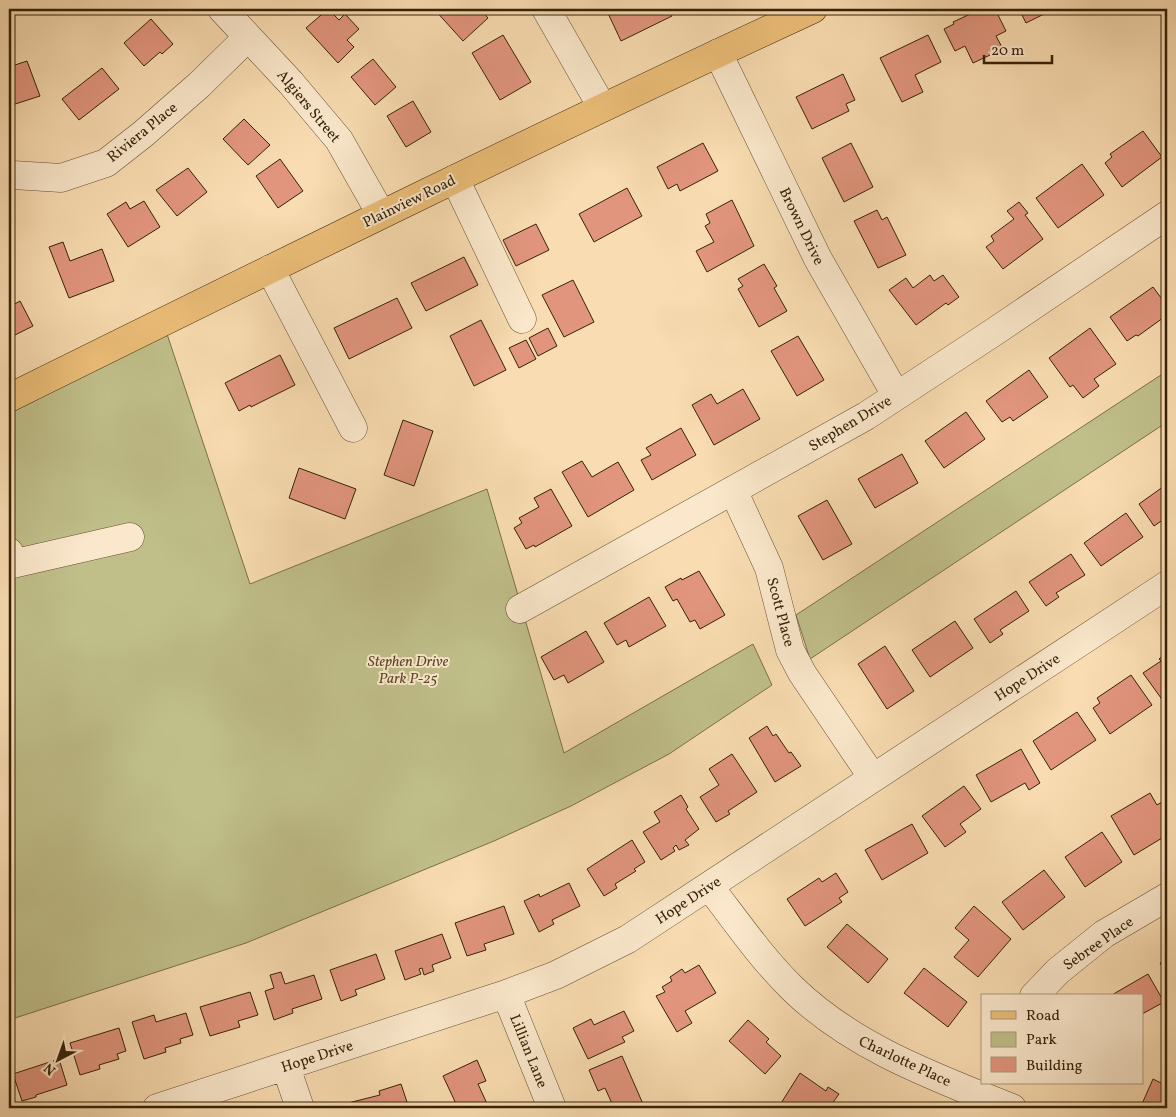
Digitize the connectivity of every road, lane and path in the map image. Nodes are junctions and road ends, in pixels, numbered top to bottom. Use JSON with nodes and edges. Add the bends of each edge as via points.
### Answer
{"nodes":[{"id":1,"x":222,"y":9,"type":"edge"},
{"id":2,"x":546,"y":9,"type":"edge"},
{"id":3,"x":813,"y":9,"type":"edge"},
{"id":4,"x":248,"y":37,"type":"junction"},
{"id":5,"x":718,"y":53,"type":"junction"},
{"id":6,"x":602,"y":107,"type":"junction"},
{"id":7,"x":13,"y":175,"type":"dead end"},
{"id":8,"x":455,"y":179,"type":"junction"},
{"id":9,"x":381,"y":214,"type":"junction"},
{"id":10,"x":1167,"y":214,"type":"edge"},
{"id":11,"x":270,"y":269,"type":"junction"},
{"id":12,"x":522,"y":319,"type":"dead end"},
{"id":13,"x":896,"y":395,"type":"junction"},
{"id":14,"x":9,"y":398,"type":"edge"},
{"id":15,"x":353,"y":428,"type":"dead end"},
{"id":16,"x":733,"y":490,"type":"junction"},
{"id":17,"x":130,"y":537,"type":"dead end"},
{"id":18,"x":9,"y":552,"type":"edge"},
{"id":19,"x":1167,"y":584,"type":"edge"},
{"id":20,"x":520,"y":609,"type":"dead end"},
{"id":21,"x":873,"y":778,"type":"junction"},
{"id":22,"x":709,"y":886,"type":"junction"},
{"id":23,"x":1167,"y":897,"type":"edge"},
{"id":24,"x":506,"y":994,"type":"junction"},
{"id":25,"x":1036,"y":994,"type":"edge"},
{"id":26,"x":286,"y":1067,"type":"junction"},
{"id":27,"x":979,"y":1087,"type":"edge"},
{"id":28,"x":157,"y":1108,"type":"edge"},
{"id":29,"x":300,"y":1108,"type":"edge"},
{"id":30,"x":552,"y":1108,"type":"edge"},
{"id":31,"x":1012,"y":1108,"type":"edge"}],
"edges":[{"from":1,"to":4,"type":"street","name":"Algiers Street"},
{"from":2,"to":6,"type":"street"},
{"from":3,"to":5,"type":"main road","name":"Plainview Road"},
{"from":4,"to":7,"type":"street","name":"Riviera Place","via":[[199,85],[106,163],[61,178]]},
{"from":4,"to":9,"type":"street","name":"Algiers Street","via":[[339,140]]},
{"from":5,"to":6,"type":"main road","name":"Plainview Road"},
{"from":5,"to":13,"type":"street","name":"Brown Drive","via":[[818,259]]},
{"from":6,"to":8,"type":"main road","name":"Plainview Road"},
{"from":8,"to":9,"type":"main road","name":"Plainview Road"},
{"from":8,"to":12,"type":"street"},
{"from":9,"to":11,"type":"main road","name":"Plainview Road"},
{"from":10,"to":13,"type":"street","name":"Stephen Drive"},
{"from":11,"to":14,"type":"main road","name":"Plainview Road"},
{"from":11,"to":15,"type":"street"},
{"from":13,"to":16,"type":"street","name":"Stephen Drive","via":[[866,416]]},
{"from":16,"to":20,"type":"street","name":"Stephen Drive"},
{"from":16,"to":21,"type":"street","name":"Scott Place","via":[[769,568],[790,650],[802,674]]},
{"from":17,"to":18,"type":"street","via":[[12,564]]},
{"from":19,"to":21,"type":"street","name":"Hope Drive"},
{"from":21,"to":22,"type":"street","name":"Hope Drive"},
{"from":22,"to":24,"type":"street","name":"Hope Drive","via":[[628,939],[556,975]]},
{"from":22,"to":27,"type":"street","name":"Charlotte Place","via":[[764,958],[825,1017],[892,1058]]},
{"from":23,"to":25,"type":"street","name":"Sebree Place","via":[[1104,934],[1058,971]]},
{"from":24,"to":26,"type":"street","name":"Hope Drive"},
{"from":24,"to":30,"type":"street","name":"Lillian Lane"},
{"from":26,"to":28,"type":"street","name":"Hope Drive"},
{"from":26,"to":29,"type":"street"},
{"from":27,"to":31,"type":"street","name":"Charlotte Place"}]}
